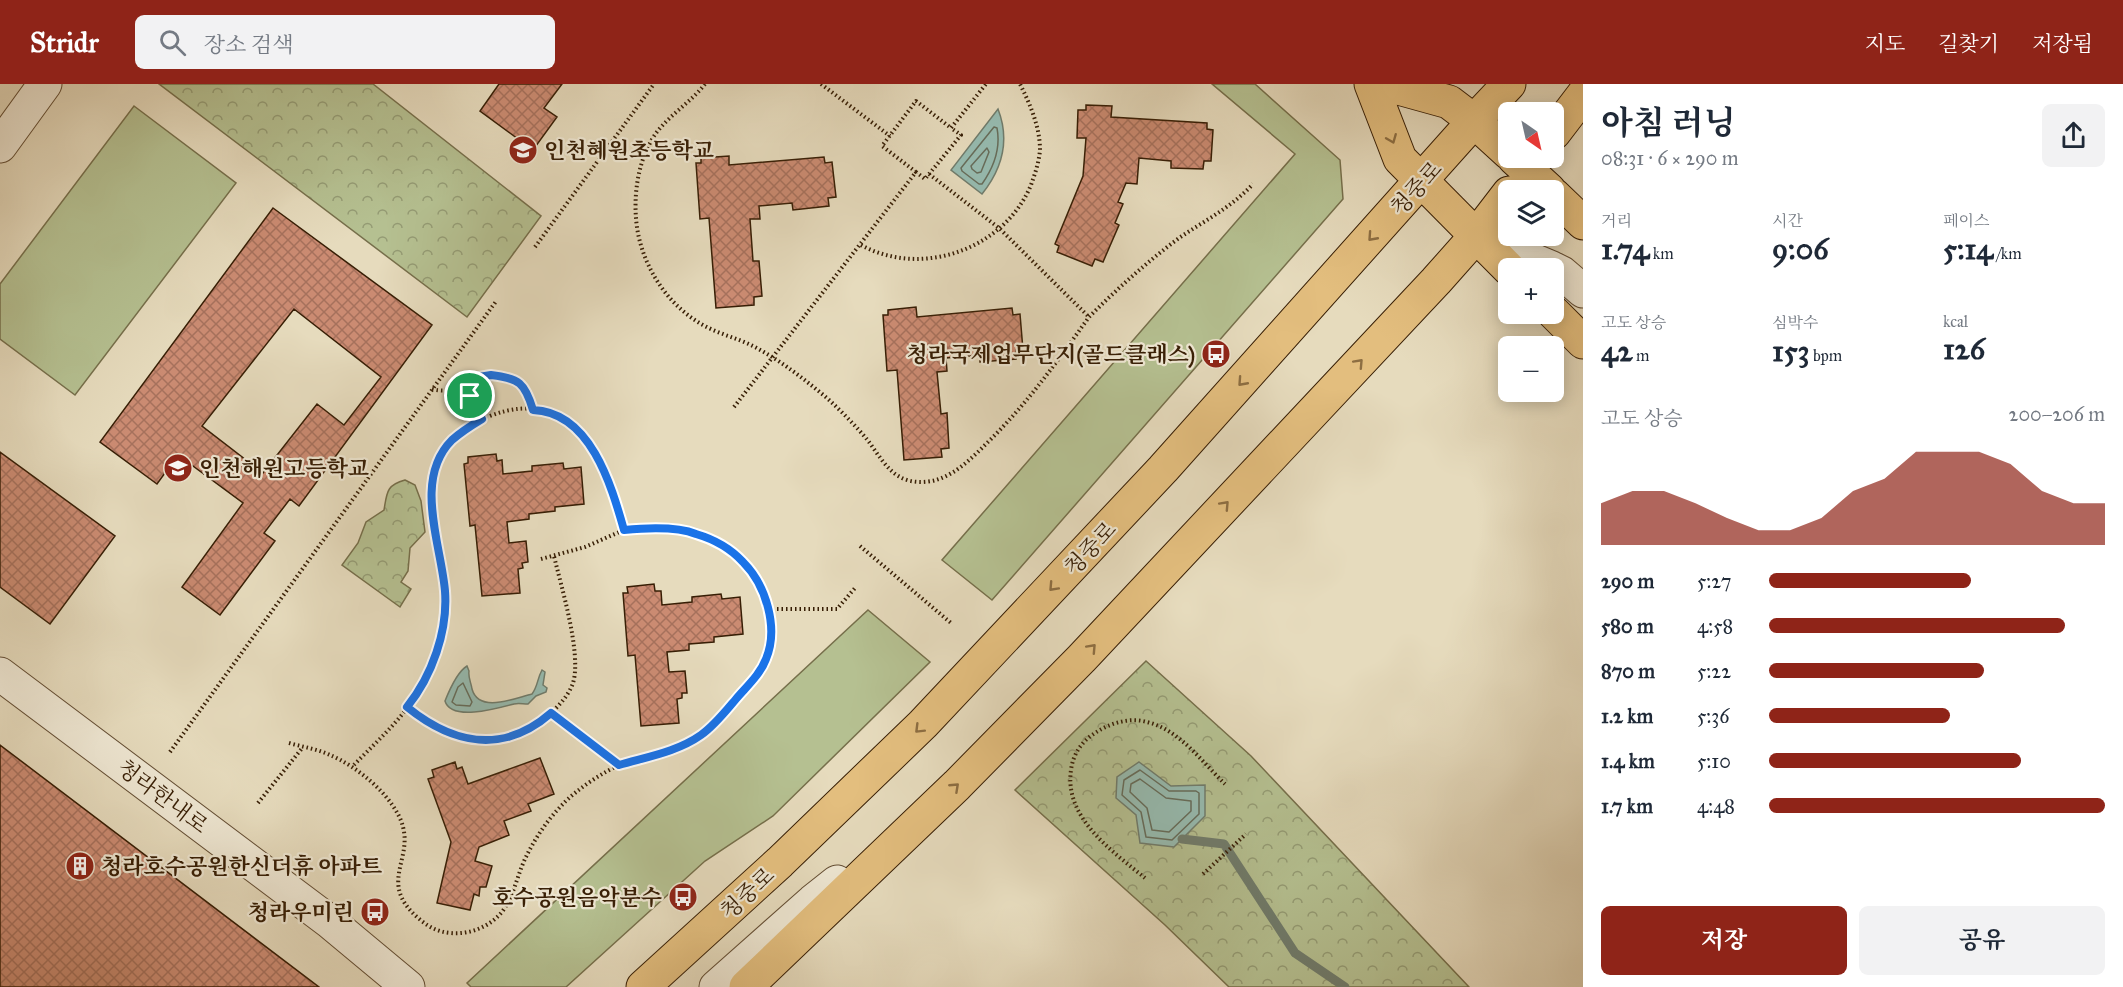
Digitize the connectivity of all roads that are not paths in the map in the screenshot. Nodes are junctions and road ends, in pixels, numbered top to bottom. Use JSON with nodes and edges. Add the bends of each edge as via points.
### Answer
{"nodes":[{"id":1,"x":45,"y":84,"type":"edge"},
{"id":2,"x":1371,"y":84,"type":"edge"},
{"id":3,"x":1384,"y":84,"type":"edge"},
{"id":4,"x":1509,"y":84,"type":"edge"},
{"id":5,"x":1583,"y":95,"type":"edge"},
{"id":6,"x":1564,"y":119,"type":"edge"},
{"id":7,"x":1474,"y":121,"type":"junction"},
{"id":8,"x":0,"y":146,"type":"edge"},
{"id":9,"x":1522,"y":173,"type":"edge"},
{"id":10,"x":1421,"y":182,"type":"junction"},
{"id":11,"x":1564,"y":205,"type":"edge"},
{"id":12,"x":1583,"y":223,"type":"edge"},
{"id":13,"x":1476,"y":236,"type":"junction"},
{"id":14,"x":1498,"y":258,"type":"edge"},
{"id":15,"x":1527,"y":258,"type":"edge"},
{"id":16,"x":1564,"y":275,"type":"edge"},
{"id":17,"x":1583,"y":291,"type":"edge"},
{"id":18,"x":1564,"y":323,"type":"edge"},
{"id":19,"x":1583,"y":342,"type":"edge"},
{"id":20,"x":0,"y":674,"type":"edge"},
{"id":21,"x":921,"y":817,"type":"junction"},
{"id":22,"x":408,"y":987,"type":"edge"},
{"id":23,"x":643,"y":987,"type":"edge"},
{"id":24,"x":716,"y":987,"type":"edge"},
{"id":25,"x":746,"y":987,"type":"edge"}],
"edges":[{"from":1,"to":8,"type":"street"},
{"from":2,"to":10,"type":"main road","one_way":true,"via":[[1400,159]]},
{"from":3,"to":7,"type":"main road","via":[[1449,102]]},
{"from":4,"to":7,"type":"main road","name":"청중로"},
{"from":5,"to":6,"type":"main road"},
{"from":7,"to":9,"type":"main road"},
{"from":7,"to":10,"type":"main road","name":"청중로"},
{"from":9,"to":13,"type":"main road"},
{"from":10,"to":13,"type":"main road"},
{"from":10,"to":23,"type":"main road","name":"청중로","one_way":true,"via":[[1155,478],[923,724]]},
{"from":11,"to":12,"type":"main road"},
{"from":13,"to":14,"type":"main road"},
{"from":13,"to":15,"type":"street"},
{"from":21,"to":13,"type":"main road","one_way":true,"via":[[1082,658]]},
{"from":16,"to":17,"type":"street"},
{"from":18,"to":19,"type":"main road"},
{"from":20,"to":22,"type":"street","name":"청라한내로","via":[[330,922]]},
{"from":21,"to":24,"type":"street","via":[[813,901]]},
{"from":21,"to":25,"type":"main road"}]}
